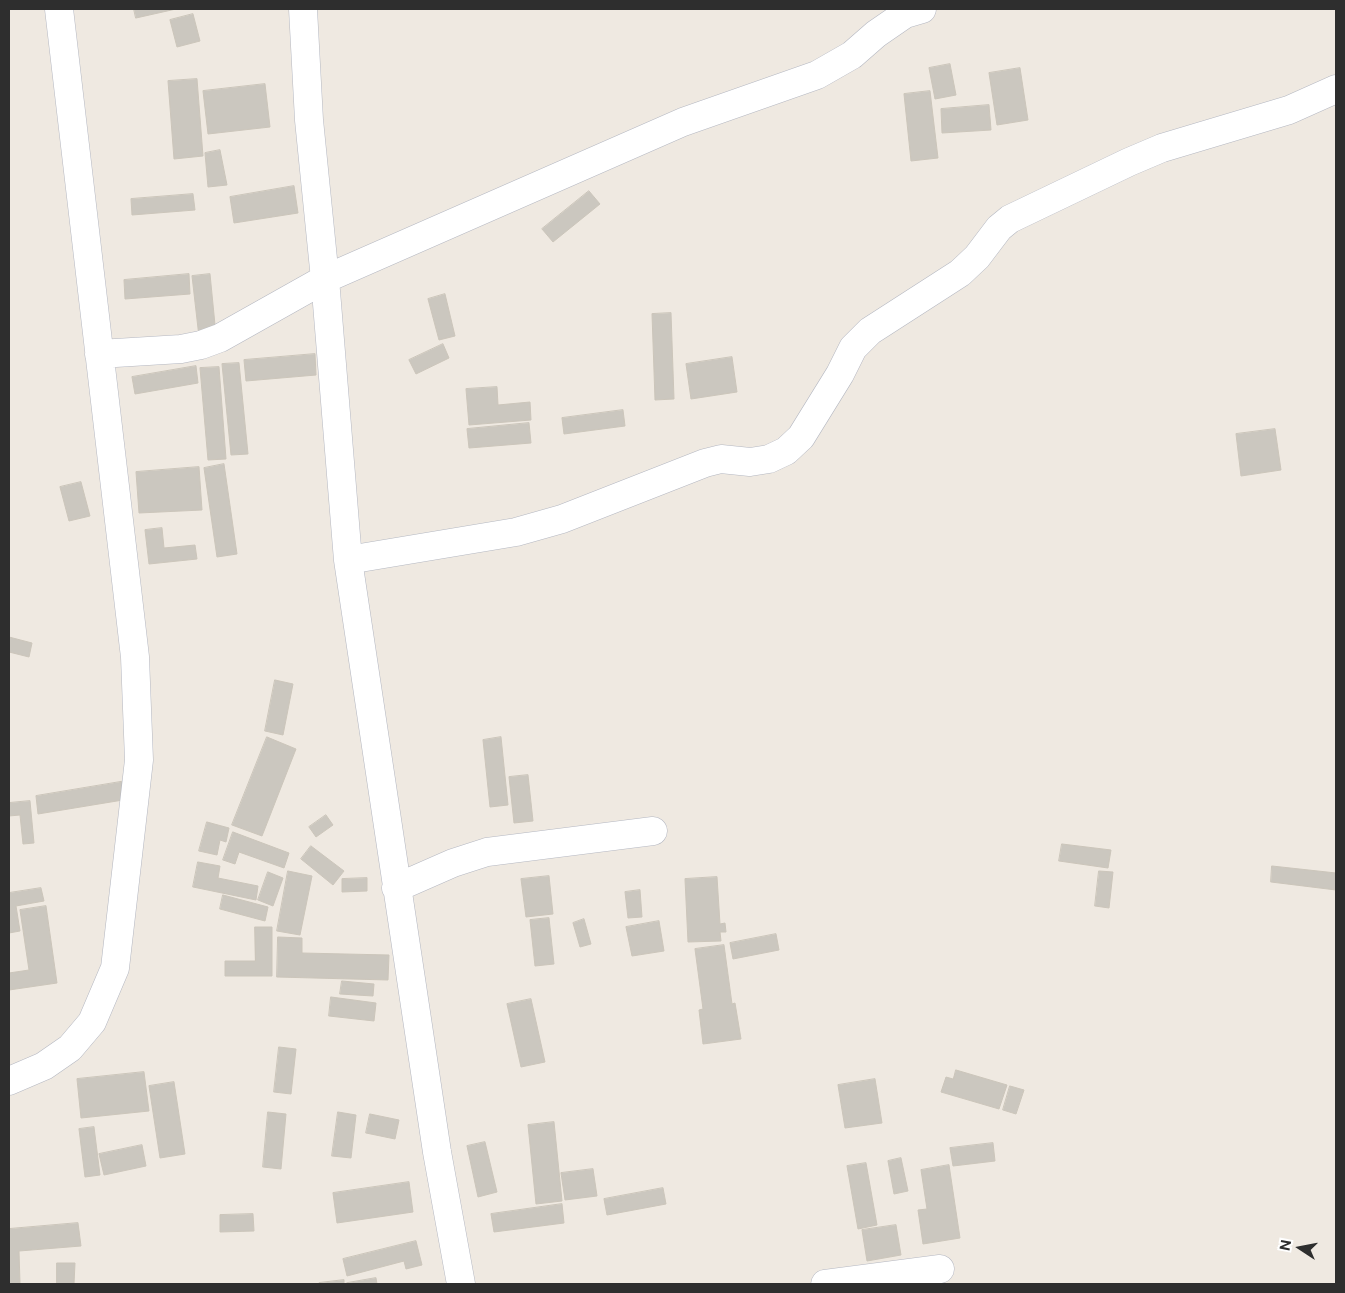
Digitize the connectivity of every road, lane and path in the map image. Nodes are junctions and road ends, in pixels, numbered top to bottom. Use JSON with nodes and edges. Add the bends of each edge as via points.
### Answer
{"nodes":[{"id":1,"x":59,"y":9,"type":"edge"},
{"id":2,"x":303,"y":9,"type":"edge"},
{"id":3,"x":922,"y":9,"type":"edge"},
{"id":4,"x":1336,"y":89,"type":"edge"},
{"id":5,"x":325,"y":279,"type":"junction"},
{"id":6,"x":99,"y":354,"type":"junction"},
{"id":7,"x":348,"y":560,"type":"junction"},
{"id":8,"x":653,"y":831,"type":"dead end"},
{"id":9,"x":396,"y":888,"type":"junction"},
{"id":10,"x":9,"y":1081,"type":"edge"},
{"id":11,"x":940,"y":1269,"type":"dead end"},
{"id":12,"x":461,"y":1284,"type":"edge"},
{"id":13,"x":825,"y":1284,"type":"edge"}],
"edges":[{"from":1,"to":6,"type":"street"},
{"from":2,"to":5,"type":"street","via":[[309,120]]},
{"from":3,"to":5,"type":"street","via":[[905,14],[852,55],[817,75],[683,122]]},
{"from":4,"to":7,"type":"street","via":[[1289,110],[1162,148],[1010,219],[960,273],[870,331],[853,348],[801,437],[786,451],[769,459],[750,462],[721,459],[705,463],[562,519],[516,532]]},
{"from":5,"to":6,"type":"street","via":[[220,338],[201,345]]},
{"from":5,"to":7,"type":"street"},
{"from":6,"to":10,"type":"street","via":[[135,657],[139,760],[115,968],[92,1022],[70,1048],[44,1066]]},
{"from":7,"to":9,"type":"street"},
{"from":8,"to":9,"type":"street","via":[[487,852]]},
{"from":9,"to":12,"type":"street"},
{"from":11,"to":13,"type":"street"}]}
